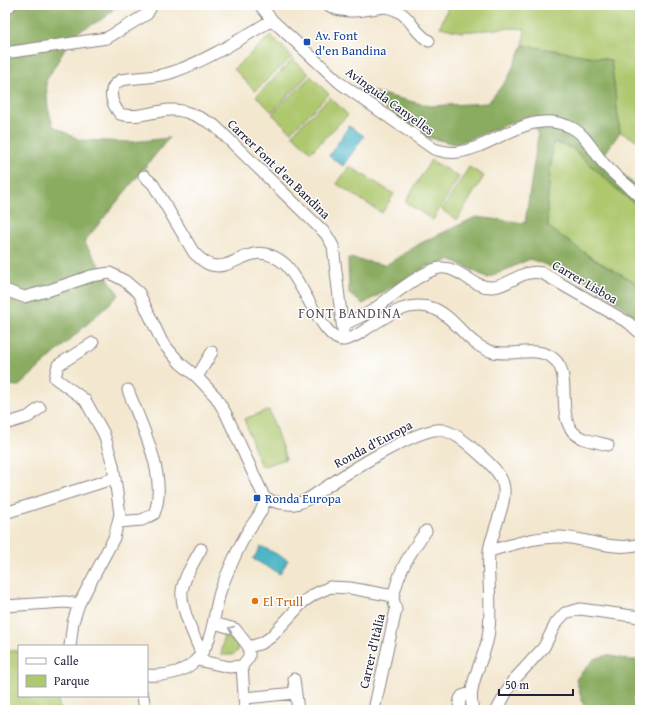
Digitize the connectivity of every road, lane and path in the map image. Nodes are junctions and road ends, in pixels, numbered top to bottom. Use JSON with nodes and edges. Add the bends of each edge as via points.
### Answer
{"nodes":[{"id":1,"x":8,"y":5,"type":"edge"},
{"id":2,"x":152,"y":5,"type":"edge"},
{"id":3,"x":260,"y":5,"type":"edge"},
{"id":4,"x":328,"y":5,"type":"edge"},
{"id":5,"x":5,"y":6,"type":"edge"},
{"id":6,"x":342,"y":8,"type":"edge"},
{"id":7,"x":272,"y":20,"type":"junction"},
{"id":8,"x":429,"y":41,"type":"dead end"},
{"id":9,"x":5,"y":53,"type":"edge"},
{"id":10,"x":144,"y":176,"type":"dead end"},
{"id":11,"x":640,"y":196,"type":"edge"},
{"id":12,"x":5,"y":290,"type":"edge"},
{"id":13,"x":343,"y":325,"type":"junction"},
{"id":14,"x":640,"y":333,"type":"edge"},
{"id":15,"x":344,"y":340,"type":"junction"},
{"id":16,"x":93,"y":342,"type":"dead end"},
{"id":17,"x":212,"y":352,"type":"dead end"},
{"id":18,"x":197,"y":377,"type":"junction"},
{"id":19,"x":128,"y":390,"type":"dead end"},
{"id":20,"x":40,"y":408,"type":"dead end"},
{"id":21,"x":5,"y":424,"type":"edge"},
{"id":22,"x":608,"y":445,"type":"dead end"},
{"id":23,"x":115,"y":478,"type":"junction"},
{"id":24,"x":265,"y":499,"type":"junction"},
{"id":25,"x":5,"y":513,"type":"edge"},
{"id":26,"x":118,"y":522,"type":"junction"},
{"id":27,"x":426,"y":531,"type":"dead end"},
{"id":28,"x":640,"y":544,"type":"edge"},
{"id":29,"x":200,"y":549,"type":"dead end"},
{"id":30,"x":489,"y":551,"type":"junction"},
{"id":31,"x":393,"y":598,"type":"junction"},
{"id":32,"x":79,"y":604,"type":"junction"},
{"id":33,"x":5,"y":606,"type":"edge"},
{"id":34,"x":640,"y":616,"type":"edge"},
{"id":35,"x":214,"y":623,"type":"junction"},
{"id":36,"x":70,"y":645,"type":"edge"},
{"id":37,"x":249,"y":647,"type":"junction"},
{"id":38,"x":199,"y":656,"type":"junction"},
{"id":39,"x":242,"y":666,"type":"junction"},
{"id":40,"x":148,"y":675,"type":"edge"},
{"id":41,"x":294,"y":679,"type":"dead end"},
{"id":42,"x":296,"y":692,"type":"junction"},
{"id":43,"x":471,"y":694,"type":"junction"},
{"id":44,"x":143,"y":697,"type":"edge"},
{"id":45,"x":245,"y":698,"type":"junction"},
{"id":46,"x":145,"y":710,"type":"edge"},
{"id":47,"x":246,"y":710,"type":"edge"},
{"id":48,"x":298,"y":710,"type":"edge"},
{"id":49,"x":374,"y":710,"type":"edge"},
{"id":50,"x":459,"y":710,"type":"edge"},
{"id":51,"x":473,"y":710,"type":"edge"},
{"id":52,"x":497,"y":710,"type":"edge"}],
"edges":[{"from":1,"to":5,"type":"main road"},
{"from":2,"to":9,"type":"street","via":[[147,14],[107,38]]},
{"from":3,"to":7,"type":"street","name":"Avinguda Canyelles"},
{"from":4,"to":6,"type":"street"},
{"from":6,"to":8,"type":"street","via":[[391,8],[405,14],[419,35]]},
{"from":7,"to":11,"type":"street","name":"Avinguda Canyelles","via":[[340,83],[434,149],[447,153],[466,150],[532,122],[567,125],[580,133],[605,165]]},
{"from":7,"to":13,"type":"street","name":"Carrer Font d'en Bandina","via":[[202,60],[173,72],[156,77],[121,80],[112,89],[111,100],[120,114],[128,116],[180,111],[203,119],[222,131],[239,151],[330,240],[333,246]]},
{"from":10,"to":15,"type":"street","via":[[153,184],[194,253],[202,261],[213,266],[258,253],[278,258],[290,269],[325,329],[333,338]]},
{"from":12,"to":18,"type":"street","via":[[24,297],[91,276],[110,273],[139,293],[162,342],[180,363]]},
{"from":13,"to":14,"type":"street","name":"Carrer Lisboa","via":[[371,311],[425,274],[438,268],[449,268],[486,287],[496,287],[527,272],[542,272],[629,323]]},
{"from":13,"to":15,"type":"street","name":"Carrer Font d'en Bandina"},
{"from":15,"to":22,"type":"street","via":[[352,338],[401,309],[421,306],[435,309],[489,351],[536,351],[554,359],[561,368],[566,415],[571,428],[581,438]]},
{"from":16,"to":23,"type":"street","via":[[58,365],[55,378],[85,400],[104,434]]},
{"from":17,"to":18,"type":"street"},
{"from":18,"to":24,"type":"street","via":[[216,397],[226,414]]},
{"from":19,"to":26,"type":"street","via":[[156,471],[158,503],[154,514],[142,520]]},
{"from":20,"to":21,"type":"street","via":[[28,417]]},
{"from":23,"to":25,"type":"street"},
{"from":23,"to":26,"type":"street","via":[[120,514]]},
{"from":24,"to":30,"type":"street","name":"Ronda d'Europa","via":[[279,504],[296,504],[411,439],[431,431],[444,430],[469,445],[484,458],[503,482],[503,505]]},
{"from":24,"to":35,"type":"street","via":[[262,513],[248,531],[221,589]]},
{"from":26,"to":32,"type":"street","via":[[114,538]]},
{"from":27,"to":31,"type":"street","via":[[408,556]]},
{"from":28,"to":30,"type":"street","via":[[625,547],[574,538],[546,537]]},
{"from":29,"to":38,"type":"street","via":[[182,592]]},
{"from":30,"to":43,"type":"street","name":"Ronda d'Europa","via":[[488,638]]},
{"from":31,"to":37,"type":"street","name":"Carrer d'Itàlia","via":[[383,594],[330,587],[303,602],[271,637]]},
{"from":31,"to":49,"type":"street","name":"Carrer d'Itàlia","via":[[396,603],[394,621]]},
{"from":32,"to":33,"type":"street","via":[[65,602]]},
{"from":32,"to":36,"type":"street"},
{"from":34,"to":52,"type":"street","via":[[580,609],[565,613],[556,623],[544,647],[512,682]]},
{"from":37,"to":35,"type":"street","one_way":true,"via":[[234,629]]},
{"from":35,"to":38,"type":"street"},
{"from":37,"to":39,"type":"street","via":[[249,657]]},
{"from":38,"to":39,"type":"street","via":[[229,667]]},
{"from":38,"to":40,"type":"street","via":[[179,671],[160,676]]},
{"from":39,"to":45,"type":"street"},
{"from":41,"to":42,"type":"street"},
{"from":42,"to":45,"type":"street"},
{"from":42,"to":48,"type":"street"},
{"from":43,"to":50,"type":"street","via":[[462,696]]},
{"from":43,"to":51,"type":"street","name":"Ronda d'Europa"},
{"from":44,"to":46,"type":"street"},
{"from":45,"to":47,"type":"street"}]}
